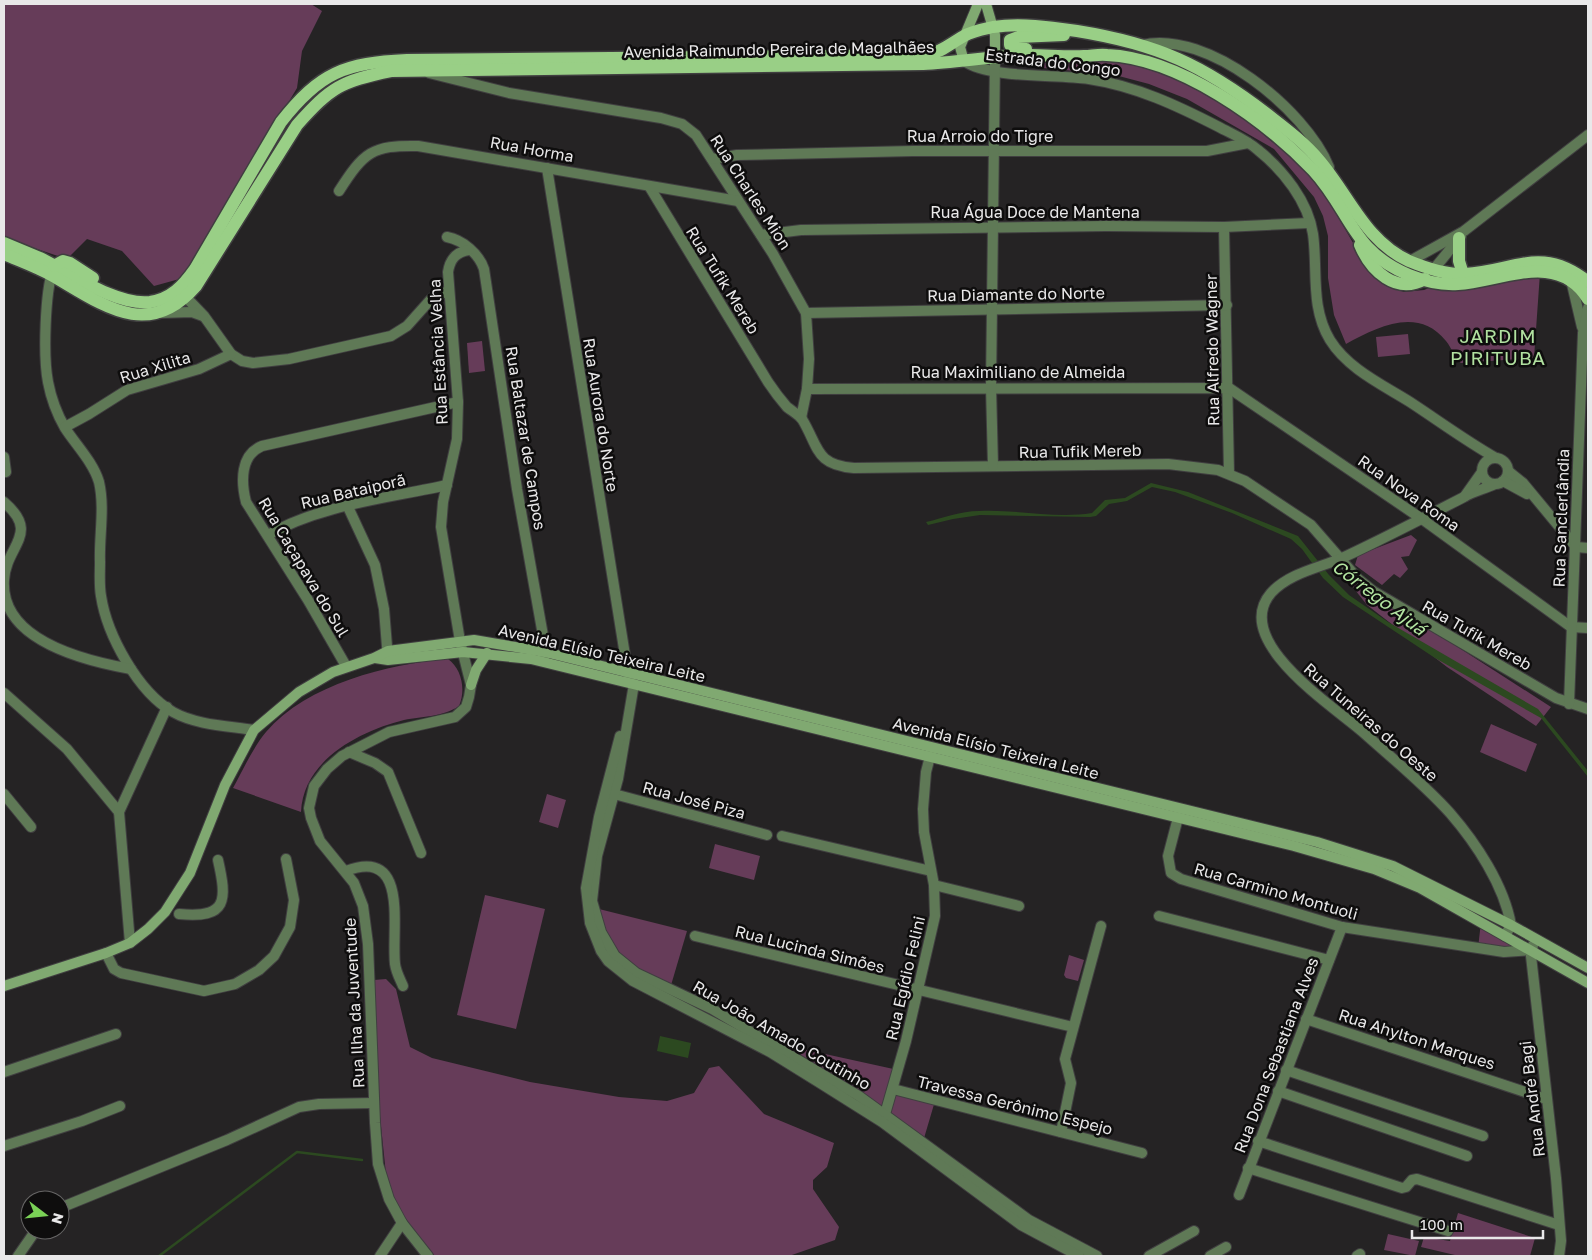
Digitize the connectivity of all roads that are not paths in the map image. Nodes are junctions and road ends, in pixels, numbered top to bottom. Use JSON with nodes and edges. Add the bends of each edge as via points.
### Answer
{"nodes":[{"id":1,"x":978,"y":4,"type":"edge"},
{"id":2,"x":986,"y":4,"type":"edge"},
{"id":3,"x":993,"y":27,"type":"junction"},
{"id":4,"x":1086,"y":33,"type":"junction"},
{"id":5,"x":964,"y":36,"type":"junction"},
{"id":6,"x":1142,"y":45,"type":"junction"},
{"id":7,"x":1084,"y":56,"type":"junction"},
{"id":8,"x":964,"y":61,"type":"junction"},
{"id":9,"x":995,"y":65,"type":"junction"},
{"id":10,"x":455,"y":75,"type":"junction"},
{"id":11,"x":1588,"y":136,"type":"edge"},
{"id":12,"x":1248,"y":143,"type":"junction"},
{"id":13,"x":993,"y":150,"type":"junction"},
{"id":14,"x":712,"y":159,"type":"junction"},
{"id":15,"x":547,"y":168,"type":"junction"},
{"id":16,"x":1334,"y":178,"type":"junction"},
{"id":17,"x":649,"y":186,"type":"junction"},
{"id":18,"x":339,"y":191,"type":"dead end"},
{"id":19,"x":738,"y":201,"type":"junction"},
{"id":20,"x":1309,"y":223,"type":"junction"},
{"id":21,"x":1224,"y":227,"type":"junction"},
{"id":22,"x":992,"y":228,"type":"junction"},
{"id":23,"x":1462,"y":234,"type":"junction"},
{"id":24,"x":761,"y":235,"type":"junction"},
{"id":25,"x":447,"y":237,"type":"dead end"},
{"id":26,"x":4,"y":243,"type":"edge"},
{"id":27,"x":469,"y":250,"type":"junction"},
{"id":28,"x":4,"y":254,"type":"edge"},
{"id":29,"x":1410,"y":262,"type":"junction"},
{"id":30,"x":52,"y":270,"type":"junction"},
{"id":31,"x":1434,"y":270,"type":"junction"},
{"id":32,"x":1463,"y":274,"type":"junction"},
{"id":33,"x":1425,"y":280,"type":"junction"},
{"id":34,"x":1571,"y":280,"type":"junction"},
{"id":35,"x":1588,"y":282,"type":"edge"},
{"id":36,"x":448,"y":291,"type":"junction"},
{"id":37,"x":182,"y":293,"type":"junction"},
{"id":38,"x":1588,"y":299,"type":"edge"},
{"id":39,"x":1227,"y":305,"type":"junction"},
{"id":40,"x":1588,"y":308,"type":"edge"},
{"id":41,"x":992,"y":311,"type":"junction"},
{"id":42,"x":806,"y":313,"type":"junction"},
{"id":43,"x":153,"y":314,"type":"junction"},
{"id":44,"x":204,"y":316,"type":"junction"},
{"id":45,"x":1583,"y":333,"type":"junction"},
{"id":46,"x":232,"y":356,"type":"junction"},
{"id":47,"x":991,"y":387,"type":"junction"},
{"id":48,"x":1229,"y":388,"type":"junction"},
{"id":49,"x":807,"y":389,"type":"junction"},
{"id":50,"x":458,"y":402,"type":"junction"},
{"id":51,"x":801,"y":418,"type":"junction"},
{"id":52,"x":65,"y":427,"type":"junction"},
{"id":53,"x":1463,"y":440,"type":"junction"},
{"id":54,"x":4,"y":457,"type":"edge"},
{"id":55,"x":1496,"y":458,"type":"junction"},
{"id":56,"x":993,"y":466,"type":"junction"},
{"id":57,"x":1483,"y":468,"type":"junction"},
{"id":58,"x":1508,"y":471,"type":"junction"},
{"id":59,"x":4,"y":472,"type":"edge"},
{"id":60,"x":1229,"y":473,"type":"junction"},
{"id":61,"x":1499,"y":483,"type":"junction"},
{"id":62,"x":447,"y":485,"type":"junction"},
{"id":63,"x":1466,"y":496,"type":"junction"},
{"id":64,"x":1534,"y":499,"type":"junction"},
{"id":65,"x":4,"y":502,"type":"edge"},
{"id":66,"x":348,"y":507,"type":"junction"},
{"id":67,"x":1422,"y":519,"type":"junction"},
{"id":68,"x":268,"y":536,"type":"junction"},
{"id":69,"x":1576,"y":547,"type":"junction"},
{"id":70,"x":1588,"y":548,"type":"edge"},
{"id":71,"x":1335,"y":560,"type":"junction"},
{"id":72,"x":1571,"y":627,"type":"junction"},
{"id":73,"x":1588,"y":628,"type":"edge"},
{"id":74,"x":461,"y":647,"type":"junction"},
{"id":75,"x":487,"y":653,"type":"junction"},
{"id":76,"x":388,"y":655,"type":"junction"},
{"id":77,"x":544,"y":657,"type":"junction"},
{"id":78,"x":346,"y":666,"type":"junction"},
{"id":79,"x":131,"y":669,"type":"junction"},
{"id":80,"x":630,"y":676,"type":"junction"},
{"id":81,"x":471,"y":685,"type":"junction"},
{"id":82,"x":4,"y":693,"type":"edge"},
{"id":83,"x":1569,"y":704,"type":"junction"},
{"id":84,"x":167,"y":707,"type":"junction"},
{"id":85,"x":1588,"y":709,"type":"edge"},
{"id":86,"x":254,"y":730,"type":"junction"},
{"id":87,"x":349,"y":752,"type":"junction"},
{"id":88,"x":931,"y":752,"type":"junction"},
{"id":89,"x":4,"y":794,"type":"edge"},
{"id":90,"x":614,"y":794,"type":"junction"},
{"id":91,"x":118,"y":812,"type":"junction"},
{"id":92,"x":1179,"y":812,"type":"junction"},
{"id":93,"x":31,"y":827,"type":"dead end"},
{"id":94,"x":767,"y":835,"type":"dead end"},
{"id":95,"x":782,"y":836,"type":"dead end"},
{"id":96,"x":421,"y":853,"type":"dead end"},
{"id":97,"x":286,"y":858,"type":"dead end"},
{"id":98,"x":218,"y":860,"type":"dead end"},
{"id":99,"x":346,"y":871,"type":"junction"},
{"id":100,"x":932,"y":871,"type":"junction"},
{"id":101,"x":934,"y":885,"type":"junction"},
{"id":102,"x":1019,"y":906,"type":"dead end"},
{"id":103,"x":179,"y":914,"type":"dead end"},
{"id":104,"x":1159,"y":916,"type":"dead end"},
{"id":105,"x":1511,"y":925,"type":"junction"},
{"id":106,"x":1101,"y":926,"type":"dead end"},
{"id":107,"x":1342,"y":927,"type":"junction"},
{"id":108,"x":695,"y":936,"type":"dead end"},
{"id":109,"x":1505,"y":936,"type":"junction"},
{"id":110,"x":1536,"y":940,"type":"junction"},
{"id":111,"x":130,"y":943,"type":"junction"},
{"id":112,"x":1531,"y":950,"type":"junction"},
{"id":113,"x":106,"y":953,"type":"junction"},
{"id":114,"x":1330,"y":960,"type":"junction"},
{"id":115,"x":1588,"y":968,"type":"edge"},
{"id":116,"x":1588,"y":983,"type":"edge"},
{"id":117,"x":4,"y":986,"type":"edge"},
{"id":118,"x":403,"y":986,"type":"dead end"},
{"id":119,"x":918,"y":990,"type":"junction"},
{"id":120,"x":1306,"y":1019,"type":"junction"},
{"id":121,"x":1073,"y":1027,"type":"junction"},
{"id":122,"x":116,"y":1034,"type":"dead end"},
{"id":123,"x":1286,"y":1070,"type":"junction"},
{"id":124,"x":4,"y":1072,"type":"edge"},
{"id":125,"x":894,"y":1089,"type":"junction"},
{"id":126,"x":1278,"y":1091,"type":"junction"},
{"id":127,"x":1546,"y":1099,"type":"junction"},
{"id":128,"x":374,"y":1103,"type":"junction"},
{"id":129,"x":120,"y":1106,"type":"dead end"},
{"id":130,"x":884,"y":1118,"type":"junction"},
{"id":131,"x":1061,"y":1132,"type":"junction"},
{"id":132,"x":1483,"y":1136,"type":"dead end"},
{"id":133,"x":1258,"y":1141,"type":"junction"},
{"id":134,"x":4,"y":1146,"type":"edge"},
{"id":135,"x":1142,"y":1153,"type":"dead end"},
{"id":136,"x":1467,"y":1156,"type":"dead end"},
{"id":137,"x":1248,"y":1168,"type":"junction"},
{"id":138,"x":1238,"y":1195,"type":"dead end"},
{"id":139,"x":70,"y":1204,"type":"edge"},
{"id":140,"x":402,"y":1223,"type":"junction"},
{"id":141,"x":1559,"y":1225,"type":"junction"},
{"id":142,"x":1194,"y":1231,"type":"dead end"},
{"id":143,"x":1448,"y":1231,"type":"dead end"},
{"id":144,"x":29,"y":1240,"type":"edge"},
{"id":145,"x":1226,"y":1247,"type":"dead end"},
{"id":146,"x":18,"y":1256,"type":"edge"},
{"id":147,"x":380,"y":1256,"type":"edge"},
{"id":148,"x":428,"y":1256,"type":"edge"},
{"id":149,"x":1079,"y":1256,"type":"edge"},
{"id":150,"x":1097,"y":1256,"type":"edge"},
{"id":151,"x":1149,"y":1256,"type":"edge"},
{"id":152,"x":1210,"y":1256,"type":"edge"},
{"id":153,"x":1559,"y":1256,"type":"edge"}],
"edges":[{"from":1,"to":5,"type":"main road"},
{"from":2,"to":3,"type":"main road"},
{"from":3,"to":4,"type":"main road","name":"Avenida Raimundo Pereira de Magalhães","via":[[1042,26]]},
{"from":3,"to":5,"type":"main road","name":"Avenida Raimundo Pereira de Magalhães"},
{"from":3,"to":9,"type":"main road"},
{"from":4,"to":6,"type":"main road","name":"Avenida Raimundo Pereira de Magalhães"},
{"from":4,"to":7,"type":"main road","via":[[1018,37],[1012,38],[1010,43],[1016,49],[1065,50]]},
{"from":5,"to":8,"type":"main road","via":[[960,52]]},
{"from":5,"to":37,"type":"main road","name":"Avenida Raimundo Pereira de Magalhães","via":[[947,48],[927,55],[407,60],[350,66],[318,83],[302,96],[281,122]]},
{"from":6,"to":16,"type":"main road","name":"Avenida Raimundo Pereira de Magalhães","via":[[1194,65],[1242,95],[1306,147]]},
{"from":6,"to":16,"type":"street","name":"Avenida Raimundo Pereira de Magalhães","via":[[1164,44],[1191,49],[1246,74],[1277,98],[1300,123],[1320,149]]},
{"from":7,"to":9,"type":"main road","name":"Avenida Raimundo Pereira de Magalhães","via":[[1031,55]]},
{"from":7,"to":33,"type":"main road","name":"Avenida Raimundo Pereira de Magalhães","via":[[1106,54],[1138,60],[1174,71],[1216,92],[1314,171],[1356,233],[1369,263],[1388,280],[1409,285]]},
{"from":8,"to":9,"type":"main road","name":"Avenida Raimundo Pereira de Magalhães"},
{"from":8,"to":10,"type":"main road","name":"Avenida Raimundo Pereira de Magalhães"},
{"from":9,"to":12,"type":"street","name":"Estrada do Congo","via":[[1124,86],[1174,104]]},
{"from":9,"to":13,"type":"street"},
{"from":10,"to":14,"type":"street","name":"Rua Charles Mion","via":[[509,92],[671,120],[689,128]]},
{"from":10,"to":37,"type":"main road","name":"Avenida Raimundo Pereira de Magalhães","via":[[419,70],[391,71],[345,82],[318,102],[297,125],[196,286]]},
{"from":11,"to":23,"type":"street"},
{"from":12,"to":13,"type":"street","name":"Rua Arroio do Tigre","via":[[1207,151]]},
{"from":12,"to":20,"type":"street","name":"Estrada do Congo","via":[[1278,168],[1297,194]]},
{"from":13,"to":14,"type":"street","name":"Rua Arroio do Tigre","via":[[737,155]]},
{"from":13,"to":22,"type":"street"},
{"from":14,"to":19,"type":"street","name":"Rua Charles Mion"},
{"from":15,"to":17,"type":"street","name":"Rua Horma"},
{"from":15,"to":18,"type":"street","name":"Rua Horma","via":[[450,150],[394,146],[377,149],[362,159]]},
{"from":15,"to":80,"type":"street","name":"Rua Aurora do Norte"},
{"from":16,"to":29,"type":"main road","name":"Avenida Raimundo Pereira de Magalhães","via":[[1370,233],[1384,247]]},
{"from":17,"to":19,"type":"street","name":"Rua Horma"},
{"from":17,"to":51,"type":"street","name":"Rua Tufik Mereb","via":[[768,382],[781,401]]},
{"from":19,"to":24,"type":"street","name":"Rua Charles Mion"},
{"from":20,"to":21,"type":"street","name":"Rua Água Doce de Mantena"},
{"from":20,"to":53,"type":"street","name":"Estrada do Congo","via":[[1316,295],[1331,342],[1358,369]]},
{"from":21,"to":22,"type":"street","name":"Rua Água Doce de Mantena"},
{"from":21,"to":39,"type":"street","name":"Rua Alfredo Wagner"},
{"from":22,"to":24,"type":"street","name":"Rua Água Doce de Mantena","via":[[801,230]]},
{"from":22,"to":41,"type":"street"},
{"from":23,"to":29,"type":"street"},
{"from":23,"to":31,"type":"street"},
{"from":23,"to":32,"type":"main road","via":[[1459,261]]},
{"from":24,"to":42,"type":"street","name":"Rua Charles Mion"},
{"from":25,"to":27,"type":"street","name":"Rua Baltazar de Campos"},
{"from":26,"to":30,"type":"main road","name":"Avenida Raimundo Pereira de Magalhães"},
{"from":27,"to":36,"type":"street","name":"Rua Estância Velha","via":[[461,251],[452,259]]},
{"from":27,"to":77,"type":"street","name":"Rua Baltazar de Campos","via":[[480,259],[484,269]]},
{"from":28,"to":30,"type":"main road","name":"Avenida Raimundo Pereira de Magalhães"},
{"from":29,"to":31,"type":"main road","name":"Avenida Raimundo Pereira de Magalhães"},
{"from":30,"to":37,"type":"main road","name":"Avenida Raimundo Pereira de Magalhães","via":[[63,261],[70,263],[128,300],[154,301]]},
{"from":30,"to":43,"type":"main road","name":"Avenida Raimundo Pereira de Magalhães","via":[[114,309],[137,315]]},
{"from":30,"to":52,"type":"street","via":[[48,288],[48,380],[51,396]]},
{"from":31,"to":32,"type":"main road","name":"Avenida Raimundo Pereira de Magalhães"},
{"from":31,"to":33,"type":"main road"},
{"from":32,"to":35,"type":"main road","name":"Avenida Raimundo Pereira de Magalhães","via":[[1548,262],[1564,266]]},
{"from":33,"to":34,"type":"main road","via":[[1462,284],[1539,270]]},
{"from":34,"to":38,"type":"main road"},
{"from":34,"to":45,"type":"street","name":"Rua Sanclerlândia"},
{"from":36,"to":46,"type":"street","via":[[432,298],[407,326],[391,336],[270,362],[253,363]]},
{"from":36,"to":50,"type":"street","name":"Rua Estância Velha"},
{"from":37,"to":43,"type":"main road","name":"Avenida Raimundo Pereira de Magalhães","via":[[168,310]]},
{"from":37,"to":44,"type":"street"},
{"from":39,"to":41,"type":"street","name":"Rua Diamante do Norte"},
{"from":39,"to":48,"type":"street","name":"Rua Alfredo Wagner"},
{"from":40,"to":45,"type":"street","name":"Rua Sanclerlândia"},
{"from":41,"to":42,"type":"street","name":"Rua Diamante do Norte"},
{"from":41,"to":47,"type":"street"},
{"from":42,"to":49,"type":"street","name":"Rua Charles Mion"},
{"from":43,"to":44,"type":"street","via":[[192,312]]},
{"from":44,"to":46,"type":"street"},
{"from":45,"to":69,"type":"street","name":"Rua Sanclerlândia"},
{"from":46,"to":52,"type":"street","name":"Rua Xilita","via":[[200,369],[127,390]]},
{"from":47,"to":48,"type":"street","name":"Rua Maximiliano de Almeida"},
{"from":47,"to":49,"type":"street","name":"Rua Maximiliano de Almeida"},
{"from":47,"to":56,"type":"street"},
{"from":48,"to":60,"type":"street","name":"Rua Alfredo Wagner"},
{"from":48,"to":67,"type":"street","name":"Rua Nova Roma"},
{"from":49,"to":51,"type":"street","name":"Rua Charles Mion"},
{"from":50,"to":62,"type":"street","name":"Rua Estância Velha","via":[[456,451]]},
{"from":50,"to":68,"type":"street","name":"Rua Caçapava do Sul","via":[[262,446],[252,453],[244,467],[243,489],[246,502]]},
{"from":51,"to":56,"type":"street","name":"Rua Tufik Mereb","via":[[820,454],[834,465],[854,468]]},
{"from":52,"to":79,"type":"street","via":[[99,482],[102,506],[101,596],[113,635]]},
{"from":53,"to":55,"type":"street","name":"Estrada do Congo"},
{"from":53,"to":57,"type":"street","name":"Estrada do Congo"},
{"from":54,"to":59,"type":"street"},
{"from":55,"to":57,"type":"street"},
{"from":55,"to":58,"type":"street","via":[[1503,461]]},
{"from":56,"to":60,"type":"street","name":"Rua Tufik Mereb","via":[[1168,464]]},
{"from":57,"to":61,"type":"street","via":[[1485,479]]},
{"from":57,"to":63,"type":"street"},
{"from":58,"to":61,"type":"street"},
{"from":58,"to":64,"type":"street","via":[[1523,483]]},
{"from":60,"to":71,"type":"street","name":"Rua Tufik Mereb","via":[[1302,518]]},
{"from":61,"to":63,"type":"street"},
{"from":61,"to":64,"type":"street"},
{"from":62,"to":66,"type":"street","name":"Rua Bataiporã"},
{"from":62,"to":74,"type":"street","name":"Rua Estância Velha","via":[[442,538]]},
{"from":63,"to":67,"type":"street"},
{"from":64,"to":69,"type":"street"},
{"from":65,"to":79,"type":"street","via":[[15,511],[22,526],[4,581],[12,614],[28,632],[52,645],[90,660]]},
{"from":66,"to":68,"type":"street","name":"Rua Bataiporã","via":[[295,520]]},
{"from":66,"to":76,"type":"street","via":[[375,565],[384,608]]},
{"from":67,"to":71,"type":"street"},
{"from":67,"to":72,"type":"street","name":"Rua Nova Roma"},
{"from":68,"to":78,"type":"street","name":"Rua Caçapava do Sul"},
{"from":69,"to":70,"type":"street"},
{"from":69,"to":72,"type":"street","name":"Rua Sanclerlândia"},
{"from":71,"to":83,"type":"street","name":"Rua Tufik Mereb","via":[[1374,591],[1467,648]]},
{"from":71,"to":105,"type":"street","name":"Rua Tuneiras do Oeste","via":[[1283,582],[1270,594],[1262,618],[1271,646],[1294,676],[1363,732],[1451,814],[1476,848],[1499,889]]},
{"from":72,"to":73,"type":"street"},
{"from":72,"to":83,"type":"street","name":"Rua Sanclerlândia"},
{"from":74,"to":75,"type":"main road","name":"Avenida Elísio Teixeira Leite"},
{"from":74,"to":76,"type":"main road","name":"Avenida Elísio Teixeira Leite"},
{"from":74,"to":77,"type":"main road","name":"Avenida Elísio Teixeira Leite","via":[[496,642]]},
{"from":74,"to":81,"type":"street","name":"Rua Ilha da Juventude"},
{"from":75,"to":77,"type":"main road","name":"Avenida Elísio Teixeira Leite"},
{"from":75,"to":81,"type":"main road"},
{"from":76,"to":78,"type":"main road","name":"Avenida Elísio Teixeira Leite"},
{"from":77,"to":80,"type":"main road","name":"Avenida Elísio Teixeira Leite"},
{"from":78,"to":86,"type":"main road","name":"Avenida Elísio Teixeira Leite","via":[[299,692]]},
{"from":79,"to":84,"type":"street"},
{"from":80,"to":88,"type":"main road","name":"Avenida Elísio Teixeira Leite"},
{"from":80,"to":90,"type":"street","name":"Rua João Amado Coutinho"},
{"from":80,"to":130,"type":"street","name":"Rua João Amado Coutinho","via":[[625,715],[599,817],[586,888],[587,913],[601,951],[608,961],[633,981],[770,1052]]},
{"from":81,"to":87,"type":"street","name":"Rua Ilha da Juventude","via":[[466,707],[455,717],[388,732]]},
{"from":82,"to":91,"type":"street","via":[[67,749]]},
{"from":83,"to":85,"type":"street","name":"Rua Tufik Mereb"},
{"from":84,"to":86,"type":"street","via":[[192,719]]},
{"from":84,"to":91,"type":"street"},
{"from":86,"to":111,"type":"main road","name":"Avenida Elísio Teixeira Leite","via":[[236,760],[182,887],[165,912]]},
{"from":87,"to":96,"type":"street","via":[[388,772]]},
{"from":87,"to":99,"type":"street","name":"Rua Ilha da Juventude","via":[[334,762],[314,786],[309,808],[320,841]]},
{"from":88,"to":92,"type":"main road","name":"Avenida Elísio Teixeira Leite"},
{"from":88,"to":100,"type":"street","name":"Rua Egídio Felini","via":[[923,809]]},
{"from":89,"to":93,"type":"street"},
{"from":90,"to":94,"type":"street","name":"Rua José Piza"},
{"from":90,"to":130,"type":"street","name":"Rua João Amado Coutinho","via":[[598,856],[592,901],[601,932],[615,956],[636,973],[712,1009],[788,1052]]},
{"from":91,"to":111,"type":"street"},
{"from":92,"to":105,"type":"main road","name":"Avenida Elísio Teixeira Leite","via":[[1317,842],[1393,866]]},
{"from":92,"to":107,"type":"street","name":"Rua Carmino Montuoli","via":[[1167,862],[1175,876]]},
{"from":92,"to":109,"type":"main road","name":"Avenida Elísio Teixeira Leite","via":[[1374,869],[1441,898]]},
{"from":95,"to":100,"type":"street"},
{"from":97,"to":113,"type":"street","via":[[294,900],[290,927],[274,956],[247,978],[215,990],[193,989],[121,973],[114,969]]},
{"from":98,"to":103,"type":"street","via":[[224,891],[218,908],[200,916]]},
{"from":99,"to":118,"type":"street","via":[[369,867],[388,876],[393,893],[395,964]]},
{"from":99,"to":128,"type":"street","name":"Rua Ilha da Juventude","via":[[360,892],[366,923]]},
{"from":100,"to":101,"type":"street","name":"Rua Egídio Felini"},
{"from":101,"to":102,"type":"street"},
{"from":101,"to":119,"type":"street","name":"Rua Egídio Felini","via":[[935,916]]},
{"from":104,"to":114,"type":"street"},
{"from":105,"to":109,"type":"street"},
{"from":105,"to":110,"type":"main road","name":"Avenida Elísio Teixeira Leite"},
{"from":106,"to":121,"type":"street"},
{"from":107,"to":112,"type":"street","name":"Rua Carmino Montuoli","via":[[1504,952]]},
{"from":107,"to":114,"type":"street","name":"Rua Dona Sebastiana Alves"},
{"from":108,"to":119,"type":"street","name":"Rua Lucinda Simões"},
{"from":109,"to":112,"type":"main road","name":"Avenida Elísio Teixeira Leite"},
{"from":110,"to":112,"type":"street"},
{"from":110,"to":115,"type":"main road","name":"Avenida Elísio Teixeira Leite"},
{"from":111,"to":113,"type":"main road","name":"Avenida Elísio Teixeira Leite"},
{"from":112,"to":116,"type":"main road","name":"Avenida Elísio Teixeira Leite"},
{"from":112,"to":127,"type":"street","name":"Rua André Bagi"},
{"from":113,"to":117,"type":"main road","name":"Avenida Elísio Teixeira Leite"},
{"from":114,"to":120,"type":"street","name":"Rua Dona Sebastiana Alves"},
{"from":119,"to":121,"type":"street","name":"Rua Lucinda Simões"},
{"from":119,"to":125,"type":"street","name":"Rua Egídio Felini"},
{"from":120,"to":123,"type":"street","name":"Rua Dona Sebastiana Alves"},
{"from":120,"to":127,"type":"street","name":"Rua Ahylton Marques"},
{"from":121,"to":131,"type":"street","via":[[1065,1062],[1071,1088]]},
{"from":122,"to":124,"type":"street"},
{"from":123,"to":126,"type":"street","name":"Rua Dona Sebastiana Alves"},
{"from":123,"to":132,"type":"street"},
{"from":125,"to":130,"type":"street","name":"Rua Egídio Felini"},
{"from":125,"to":131,"type":"street","name":"Travessa Gerônimo Espejo"},
{"from":126,"to":133,"type":"street","name":"Rua Dona Sebastiana Alves"},
{"from":126,"to":136,"type":"street"},
{"from":127,"to":141,"type":"street","name":"Rua André Bagi"},
{"from":128,"to":139,"type":"street","via":[[299,1106],[227,1140]]},
{"from":128,"to":140,"type":"street","name":"Rua Ilha da Juventude","via":[[378,1164],[389,1199]]},
{"from":129,"to":134,"type":"street"},
{"from":130,"to":149,"type":"street","name":"Rua João Amado Coutinho","via":[[1021,1225]]},
{"from":130,"to":150,"type":"street","name":"Rua João Amado Coutinho","via":[[1029,1220]]},
{"from":131,"to":135,"type":"street","name":"Travessa Gerônimo Espejo"},
{"from":133,"to":137,"type":"street","name":"Rua Dona Sebastiana Alves"},
{"from":133,"to":141,"type":"street","via":[[1402,1188],[1418,1179]]},
{"from":137,"to":138,"type":"street","name":"Rua Dona Sebastiana Alves"},
{"from":137,"to":143,"type":"street"},
{"from":140,"to":147,"type":"street"},
{"from":140,"to":148,"type":"street","name":"Rua Ilha da Juventude"},
{"from":141,"to":153,"type":"street","name":"Rua André Bagi"},
{"from":142,"to":151,"type":"street"},
{"from":144,"to":146,"type":"street"},
{"from":145,"to":152,"type":"street"}]}
